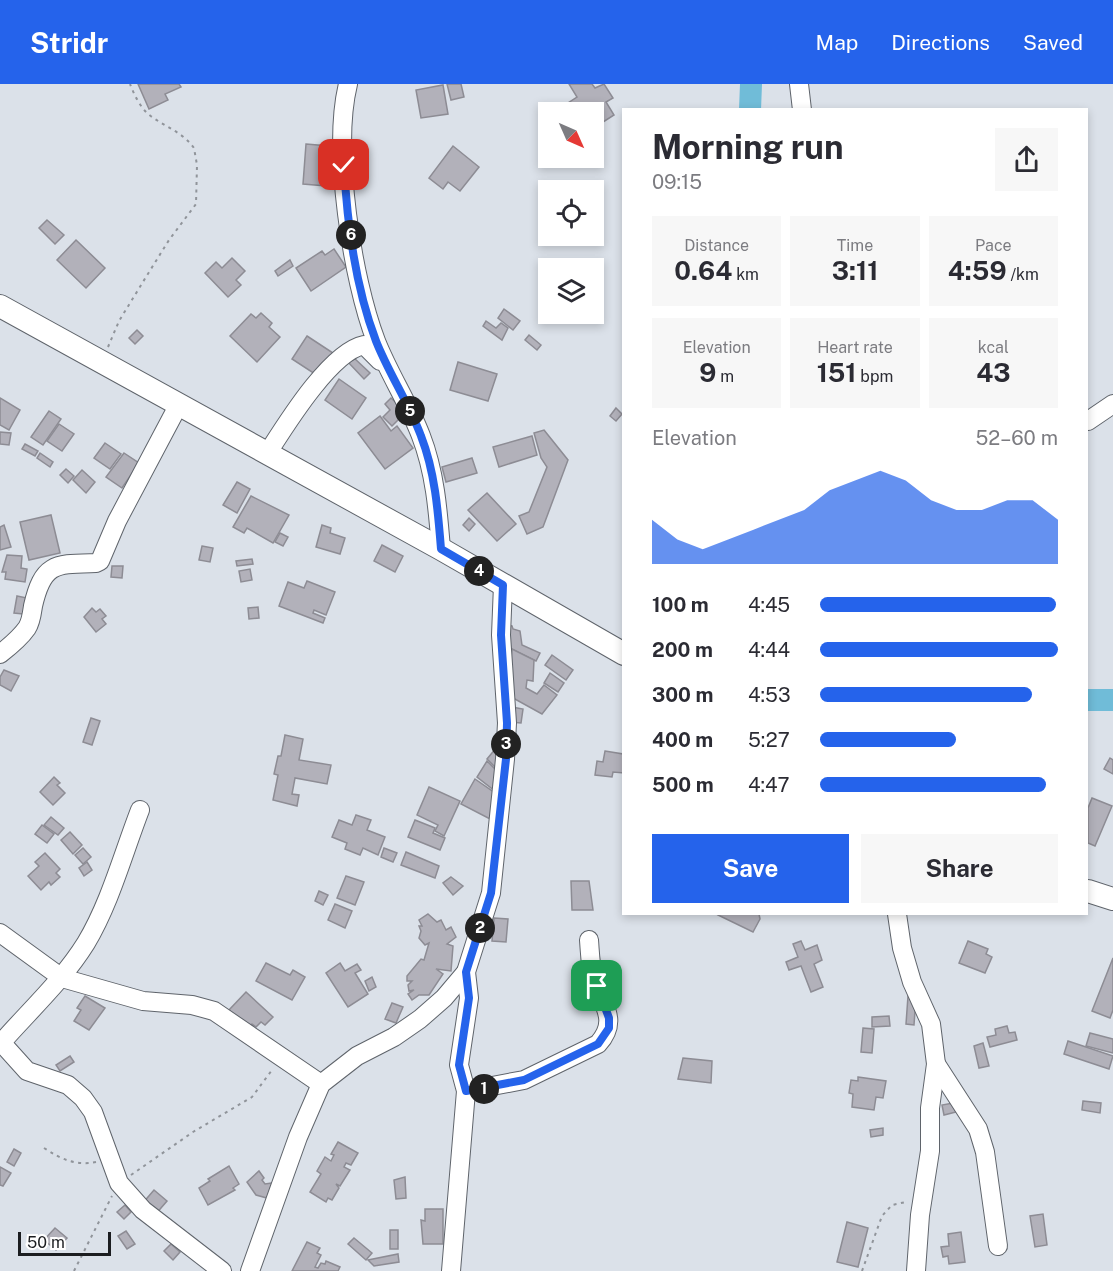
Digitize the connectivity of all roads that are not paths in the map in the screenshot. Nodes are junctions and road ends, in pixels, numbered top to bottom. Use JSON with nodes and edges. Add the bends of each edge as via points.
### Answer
{"nodes":[{"id":1,"x":348,"y":84,"type":"edge"},
{"id":2,"x":799,"y":84,"type":"edge"},
{"id":3,"x":802,"y":108,"type":"edge"},
{"id":4,"x":0,"y":306,"type":"edge"},
{"id":5,"x":391,"y":375,"type":"junction"},
{"id":6,"x":179,"y":404,"type":"junction"},
{"id":7,"x":1113,"y":404,"type":"edge"},
{"id":8,"x":1088,"y":421,"type":"edge"},
{"id":9,"x":267,"y":454,"type":"junction"},
{"id":10,"x":441,"y":549,"type":"junction"},
{"id":11,"x":503,"y":585,"type":"junction"},
{"id":12,"x":622,"y":653,"type":"edge"},
{"id":13,"x":0,"y":654,"type":"edge"},
{"id":14,"x":140,"y":810,"type":"dead end"},
{"id":15,"x":1088,"y":891,"type":"edge"},
{"id":16,"x":1113,"y":899,"type":"edge"},
{"id":17,"x":897,"y":915,"type":"edge"},
{"id":18,"x":0,"y":933,"type":"edge"},
{"id":19,"x":590,"y":940,"type":"dead end"},
{"id":20,"x":466,"y":972,"type":"junction"},
{"id":21,"x":62,"y":978,"type":"junction"},
{"id":22,"x":1,"y":1041,"type":"edge"},
{"id":23,"x":936,"y":1064,"type":"junction"},
{"id":24,"x":321,"y":1084,"type":"junction"},
{"id":25,"x":466,"y":1091,"type":"junction"},
{"id":26,"x":998,"y":1246,"type":"dead end"},
{"id":27,"x":222,"y":1271,"type":"edge"},
{"id":28,"x":250,"y":1271,"type":"edge"},
{"id":29,"x":451,"y":1271,"type":"edge"},
{"id":30,"x":916,"y":1271,"type":"edge"}],
"edges":[{"from":1,"to":5,"type":"street","via":[[341,143],[351,233],[364,303]]},
{"from":2,"to":3,"type":"street"},
{"from":4,"to":6,"type":"main road"},
{"from":5,"to":9,"type":"street","via":[[364,345],[350,350],[325,373]]},
{"from":5,"to":10,"type":"street","via":[[427,454],[438,508]]},
{"from":6,"to":9,"type":"main road"},
{"from":6,"to":13,"type":"street","via":[[100,561],[51,568],[37,588],[29,626]]},
{"from":7,"to":8,"type":"street"},
{"from":9,"to":10,"type":"main road"},
{"from":10,"to":11,"type":"main road"},
{"from":11,"to":12,"type":"main road"},
{"from":11,"to":20,"type":"street","via":[[501,635],[507,723],[501,819],[491,893]]},
{"from":14,"to":21,"type":"street","via":[[87,942]]},
{"from":15,"to":16,"type":"main road"},
{"from":17,"to":23,"type":"street","via":[[912,982],[931,1024]]},
{"from":18,"to":21,"type":"street"},
{"from":19,"to":25,"type":"street","via":[[594,979],[609,1018],[605,1036],[598,1044],[524,1080]]},
{"from":20,"to":24,"type":"street","via":[[420,1019],[357,1056]]},
{"from":20,"to":25,"type":"street","via":[[469,998],[459,1065]]},
{"from":21,"to":22,"type":"street"},
{"from":21,"to":24,"type":"street","via":[[143,1001],[209,1009]]},
{"from":22,"to":27,"type":"street","via":[[27,1071],[68,1085],[83,1098],[93,1112],[119,1183],[142,1210]]},
{"from":23,"to":26,"type":"street","via":[[978,1129],[985,1152]]},
{"from":23,"to":30,"type":"street"},
{"from":24,"to":28,"type":"street"},
{"from":25,"to":29,"type":"street"}]}
